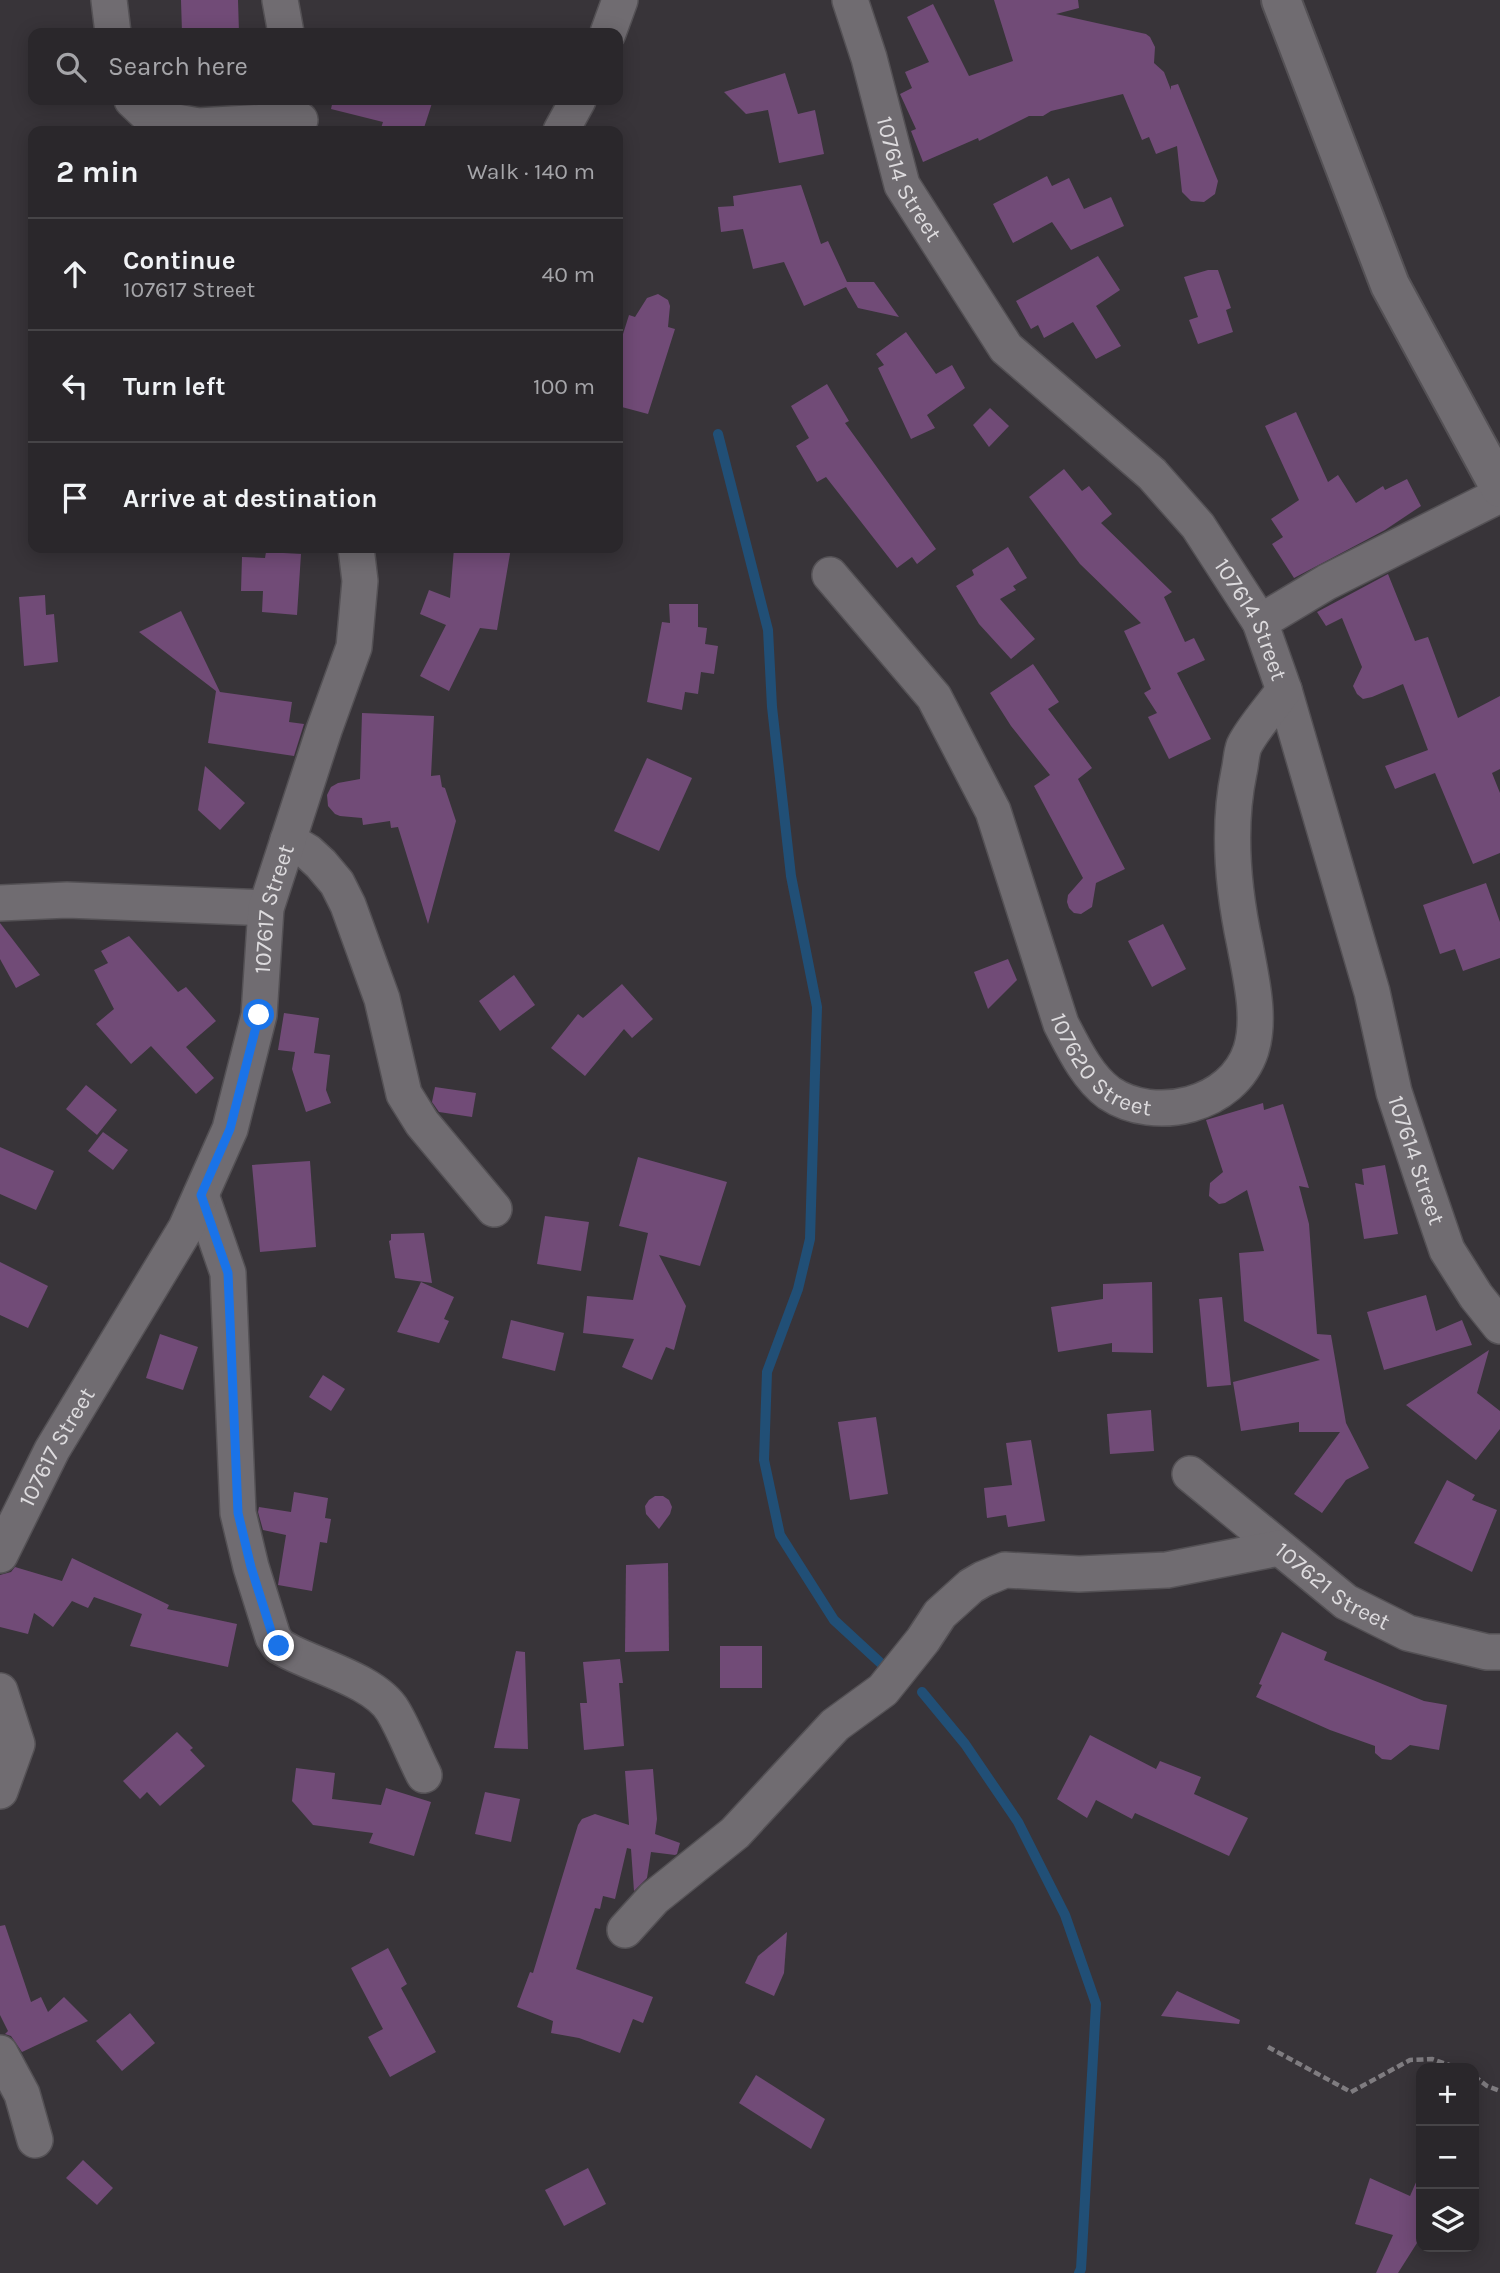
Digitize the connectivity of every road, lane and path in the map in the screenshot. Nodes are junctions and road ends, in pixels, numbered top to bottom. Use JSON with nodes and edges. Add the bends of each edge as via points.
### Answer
{"nodes":[{"id":1,"x":110,"y":0,"type":"edge"},
{"id":2,"x":280,"y":0,"type":"edge"},
{"id":3,"x":620,"y":0,"type":"edge"},
{"id":4,"x":850,"y":0,"type":"edge"},
{"id":5,"x":1281,"y":0,"type":"edge"},
{"id":6,"x":113,"y":28,"type":"edge"},
{"id":7,"x":285,"y":28,"type":"edge"},
{"id":8,"x":610,"y":28,"type":"edge"},
{"id":9,"x":137,"y":105,"type":"edge"},
{"id":10,"x":575,"y":105,"type":"edge"},
{"id":11,"x":299,"y":117,"type":"edge"},
{"id":12,"x":198,"y":126,"type":"edge"},
{"id":13,"x":198,"y":126,"type":"edge"},
{"id":14,"x":564,"y":126,"type":"edge"},
{"id":15,"x":1500,"y":488,"type":"edge"},
{"id":16,"x":1500,"y":495,"type":"edge"},
{"id":17,"x":357,"y":553,"type":"edge"},
{"id":18,"x":830,"y":575,"type":"dead end"},
{"id":19,"x":1260,"y":622,"type":"junction"},
{"id":20,"x":1284,"y":690,"type":"junction"},
{"id":21,"x":288,"y":840,"type":"junction"},
{"id":22,"x":0,"y":904,"type":"edge"},
{"id":23,"x":266,"y":908,"type":"junction"},
{"id":24,"x":201,"y":1195,"type":"junction"},
{"id":25,"x":494,"y":1209,"type":"dead end"},
{"id":26,"x":1500,"y":1326,"type":"edge"},
{"id":27,"x":1191,"y":1474,"type":"dead end"},
{"id":28,"x":1279,"y":1548,"type":"junction"},
{"id":29,"x":0,"y":1555,"type":"edge"},
{"id":30,"x":1500,"y":1653,"type":"edge"},
{"id":31,"x":0,"y":1691,"type":"edge"},
{"id":32,"x":424,"y":1775,"type":"dead end"},
{"id":33,"x":0,"y":1791,"type":"edge"},
{"id":34,"x":625,"y":1930,"type":"dead end"},
{"id":35,"x":1268,"y":2047,"type":"dead end"},
{"id":36,"x":0,"y":2053,"type":"edge"},
{"id":37,"x":1444,"y":2063,"type":"edge"},
{"id":38,"x":1479,"y":2080,"type":"edge"},
{"id":39,"x":1500,"y":2091,"type":"edge"},
{"id":40,"x":35,"y":2140,"type":"dead end"}],
"edges":[{"from":1,"to":6,"type":"street"},
{"from":2,"to":7,"type":"street"},
{"from":3,"to":8,"type":"street"},
{"from":4,"to":19,"type":"street","name":"107614 Street","via":[[902,185],[1006,348],[1152,474],[1198,526]]},
{"from":5,"to":15,"type":"main road","via":[[1390,285]]},
{"from":9,"to":13,"type":"street","via":[[150,117]]},
{"from":10,"to":14,"type":"street"},
{"from":11,"to":12,"type":"street"},
{"from":16,"to":19,"type":"street","via":[[1327,582]]},
{"from":17,"to":21,"type":"street","name":"107617 Street","via":[[360,582],[354,647]]},
{"from":18,"to":20,"type":"street","name":"107620 Street","via":[[934,697],[993,810],[1061,1024],[1077,1054],[1108,1092],[1143,1107],[1163,1109],[1208,1097],[1243,1069],[1251,1048],[1252,982],[1235,896],[1234,798],[1244,747]]},
{"from":19,"to":20,"type":"street","name":"107614 Street"},
{"from":20,"to":26,"type":"street","name":"107614 Street","via":[[1372,992],[1394,1092],[1422,1177],[1447,1250]]},
{"from":21,"to":23,"type":"street","name":"107617 Street"},
{"from":21,"to":25,"type":"street","via":[[321,864],[348,905],[382,999],[404,1094],[422,1123]]},
{"from":22,"to":23,"type":"street","via":[[67,900]]},
{"from":23,"to":24,"type":"street","name":"107617 Street","via":[[259,1015],[230,1129]]},
{"from":24,"to":29,"type":"street","name":"107617 Street","via":[[186,1228],[52,1450]]},
{"from":24,"to":32,"type":"street","via":[[228,1273],[238,1513],[273,1637],[279,1646],[385,1701]]},
{"from":27,"to":28,"type":"street","name":"107621 Street"},
{"from":28,"to":30,"type":"street","name":"107621 Street","via":[[1346,1602],[1408,1633]]},
{"from":28,"to":34,"type":"street","via":[[1167,1570],[1079,1574],[1005,1570],[983,1578],[940,1615],[883,1690],[835,1725],[735,1833],[654,1898]]},
{"from":31,"to":33,"type":"street","via":[[17,1744]]},
{"from":35,"to":37,"type":"path","via":[[1351,2092],[1410,2060]]},
{"from":36,"to":40,"type":"street","via":[[22,2094]]},
{"from":38,"to":39,"type":"path"}]}
